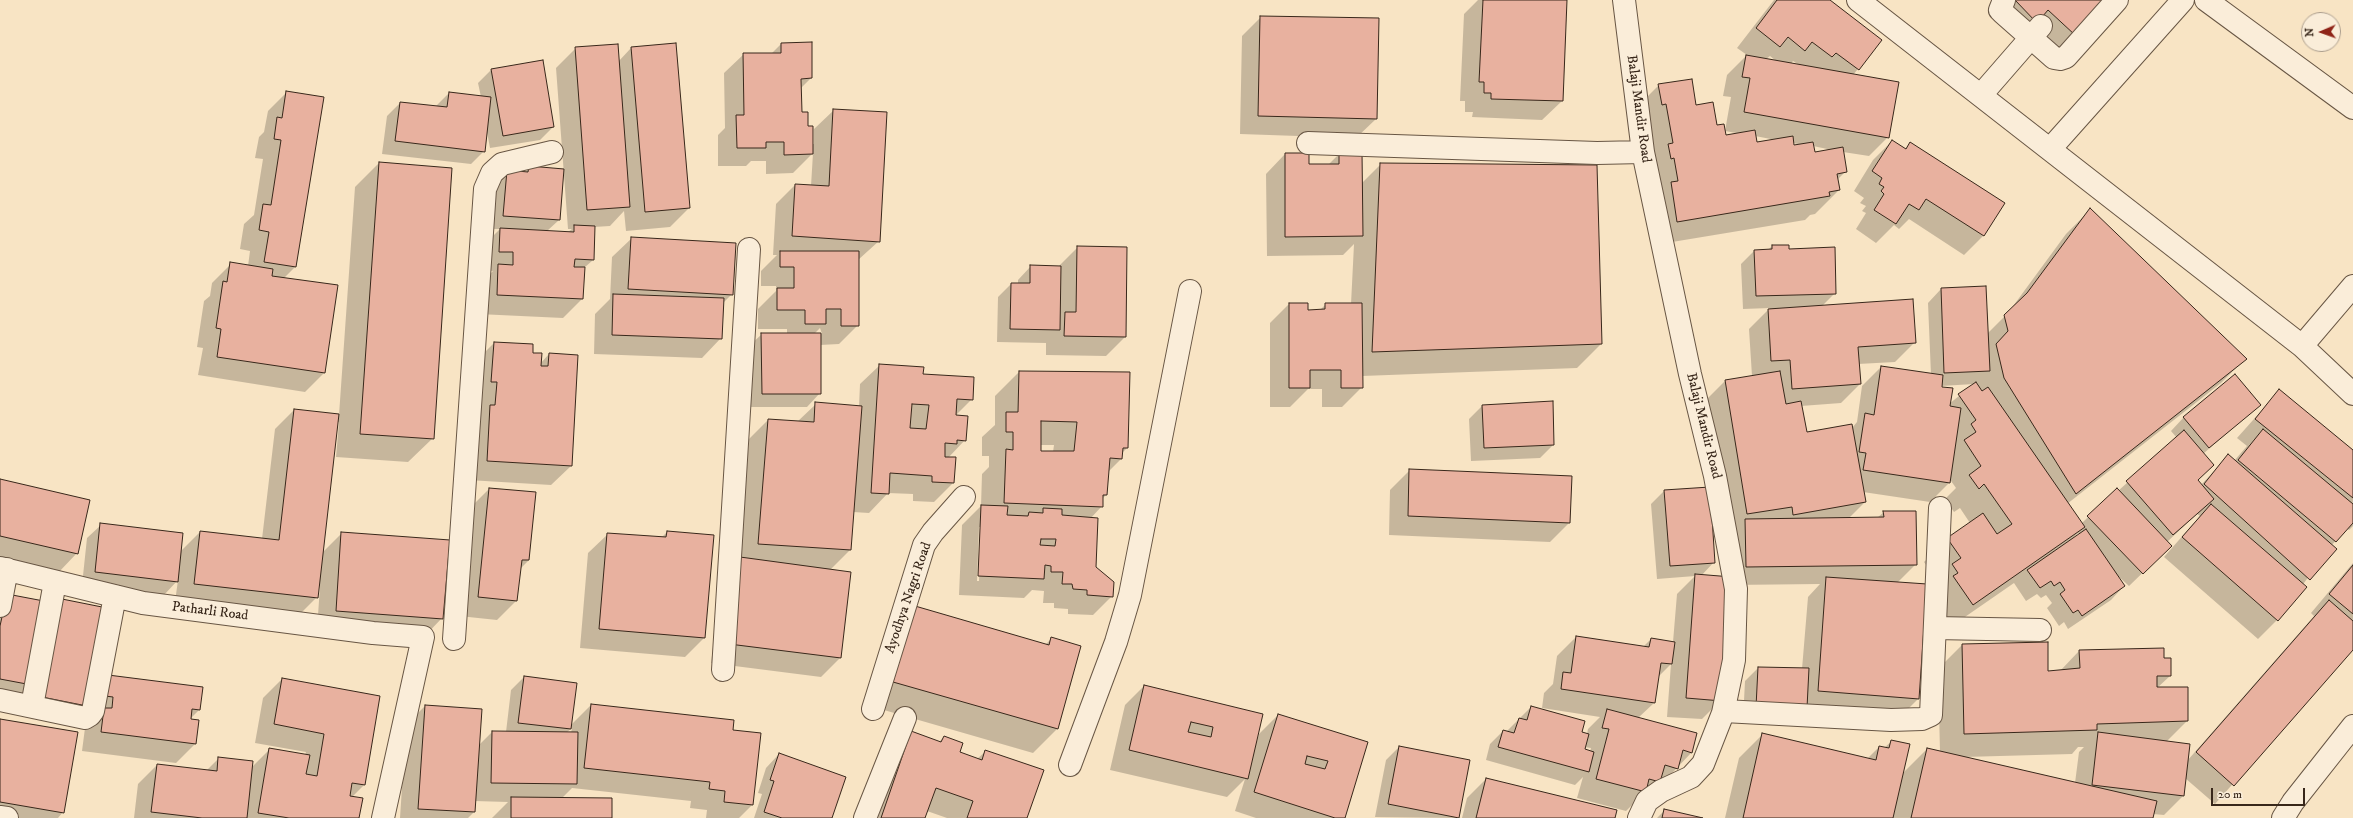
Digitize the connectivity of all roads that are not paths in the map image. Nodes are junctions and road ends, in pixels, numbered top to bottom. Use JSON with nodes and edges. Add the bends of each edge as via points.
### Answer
{"nodes":[{"id":1,"x":1624,"y":0,"type":"edge"},
{"id":2,"x":1858,"y":0,"type":"edge"},
{"id":3,"x":2004,"y":0,"type":"edge"},
{"id":4,"x":2117,"y":0,"type":"edge"},
{"id":5,"x":2183,"y":0,"type":"edge"},
{"id":6,"x":2206,"y":0,"type":"edge"},
{"id":7,"x":2036,"y":32,"type":"junction"},
{"id":8,"x":1981,"y":95,"type":"junction"},
{"id":9,"x":2353,"y":108,"type":"edge"},
{"id":10,"x":1308,"y":143,"type":"dead end"},
{"id":11,"x":2051,"y":148,"type":"junction"},
{"id":12,"x":552,"y":152,"type":"dead end"},
{"id":13,"x":1643,"y":152,"type":"junction"},
{"id":14,"x":749,"y":249,"type":"dead end"},
{"id":15,"x":2353,"y":286,"type":"edge"},
{"id":16,"x":1190,"y":291,"type":"dead end"},
{"id":17,"x":2302,"y":346,"type":"junction"},
{"id":18,"x":2353,"y":394,"type":"edge"},
{"id":19,"x":964,"y":497,"type":"dead end"},
{"id":20,"x":1940,"y":508,"type":"dead end"},
{"id":21,"x":4,"y":568,"type":"edge"},
{"id":22,"x":55,"y":582,"type":"junction"},
{"id":23,"x":115,"y":596,"type":"junction"},
{"id":24,"x":0,"y":606,"type":"edge"},
{"id":25,"x":1935,"y":628,"type":"junction"},
{"id":26,"x":2040,"y":630,"type":"dead end"},
{"id":27,"x":454,"y":639,"type":"dead end"},
{"id":28,"x":723,"y":670,"type":"dead end"},
{"id":29,"x":0,"y":700,"type":"edge"},
{"id":30,"x":32,"y":706,"type":"junction"},
{"id":31,"x":873,"y":709,"type":"dead end"},
{"id":32,"x":1724,"y":711,"type":"junction"},
{"id":33,"x":904,"y":718,"type":"dead end"},
{"id":34,"x":2353,"y":726,"type":"edge"},
{"id":35,"x":1070,"y":765,"type":"dead end"},
{"id":36,"x":0,"y":817,"type":"edge"},
{"id":37,"x":7,"y":818,"type":"edge"},
{"id":38,"x":383,"y":818,"type":"edge"},
{"id":39,"x":865,"y":818,"type":"edge"},
{"id":40,"x":1639,"y":818,"type":"edge"},
{"id":41,"x":2283,"y":818,"type":"edge"}],
"edges":[{"from":1,"to":13,"type":"street","name":"Balaji Mandir Road"},
{"from":2,"to":8,"type":"street"},
{"from":3,"to":7,"type":"street","via":[[2000,10]]},
{"from":4,"to":7,"type":"street","via":[[2066,57],[2054,58]]},
{"from":5,"to":11,"type":"street"},
{"from":6,"to":9,"type":"street"},
{"from":7,"to":8,"type":"street"},
{"from":8,"to":11,"type":"street"},
{"from":10,"to":13,"type":"street","via":[[1597,153]]},
{"from":11,"to":17,"type":"street"},
{"from":12,"to":27,"type":"street","via":[[502,164],[492,173],[485,189]]},
{"from":13,"to":32,"type":"street","name":"Balaji Mandir Road","via":[[1690,374],[1715,476],[1736,589],[1734,660]]},
{"from":14,"to":28,"type":"street"},
{"from":15,"to":17,"type":"street"},
{"from":16,"to":35,"type":"street","via":[[1130,596]]},
{"from":17,"to":18,"type":"street"},
{"from":19,"to":31,"type":"street","name":"Ayodhya Nagri Road","via":[[924,545]]},
{"from":20,"to":25,"type":"street"},
{"from":21,"to":22,"type":"street","name":"Patharli Road"},
{"from":21,"to":24,"type":"street"},
{"from":22,"to":23,"type":"street","name":"Patharli Road"},
{"from":22,"to":30,"type":"street"},
{"from":23,"to":30,"type":"street","via":[[93,711],[85,718]]},
{"from":23,"to":38,"type":"street","name":"Patharli Road","via":[[143,603],[373,633],[423,637]]},
{"from":25,"to":26,"type":"street"},
{"from":25,"to":32,"type":"street","via":[[1931,715],[1922,719],[1891,720]]},
{"from":29,"to":30,"type":"street"},
{"from":32,"to":40,"type":"street","name":"Balaji Mandir Road","via":[[1697,772],[1647,801]]},
{"from":33,"to":39,"type":"street"},
{"from":34,"to":41,"type":"street"},
{"from":36,"to":37,"type":"street"}]}
